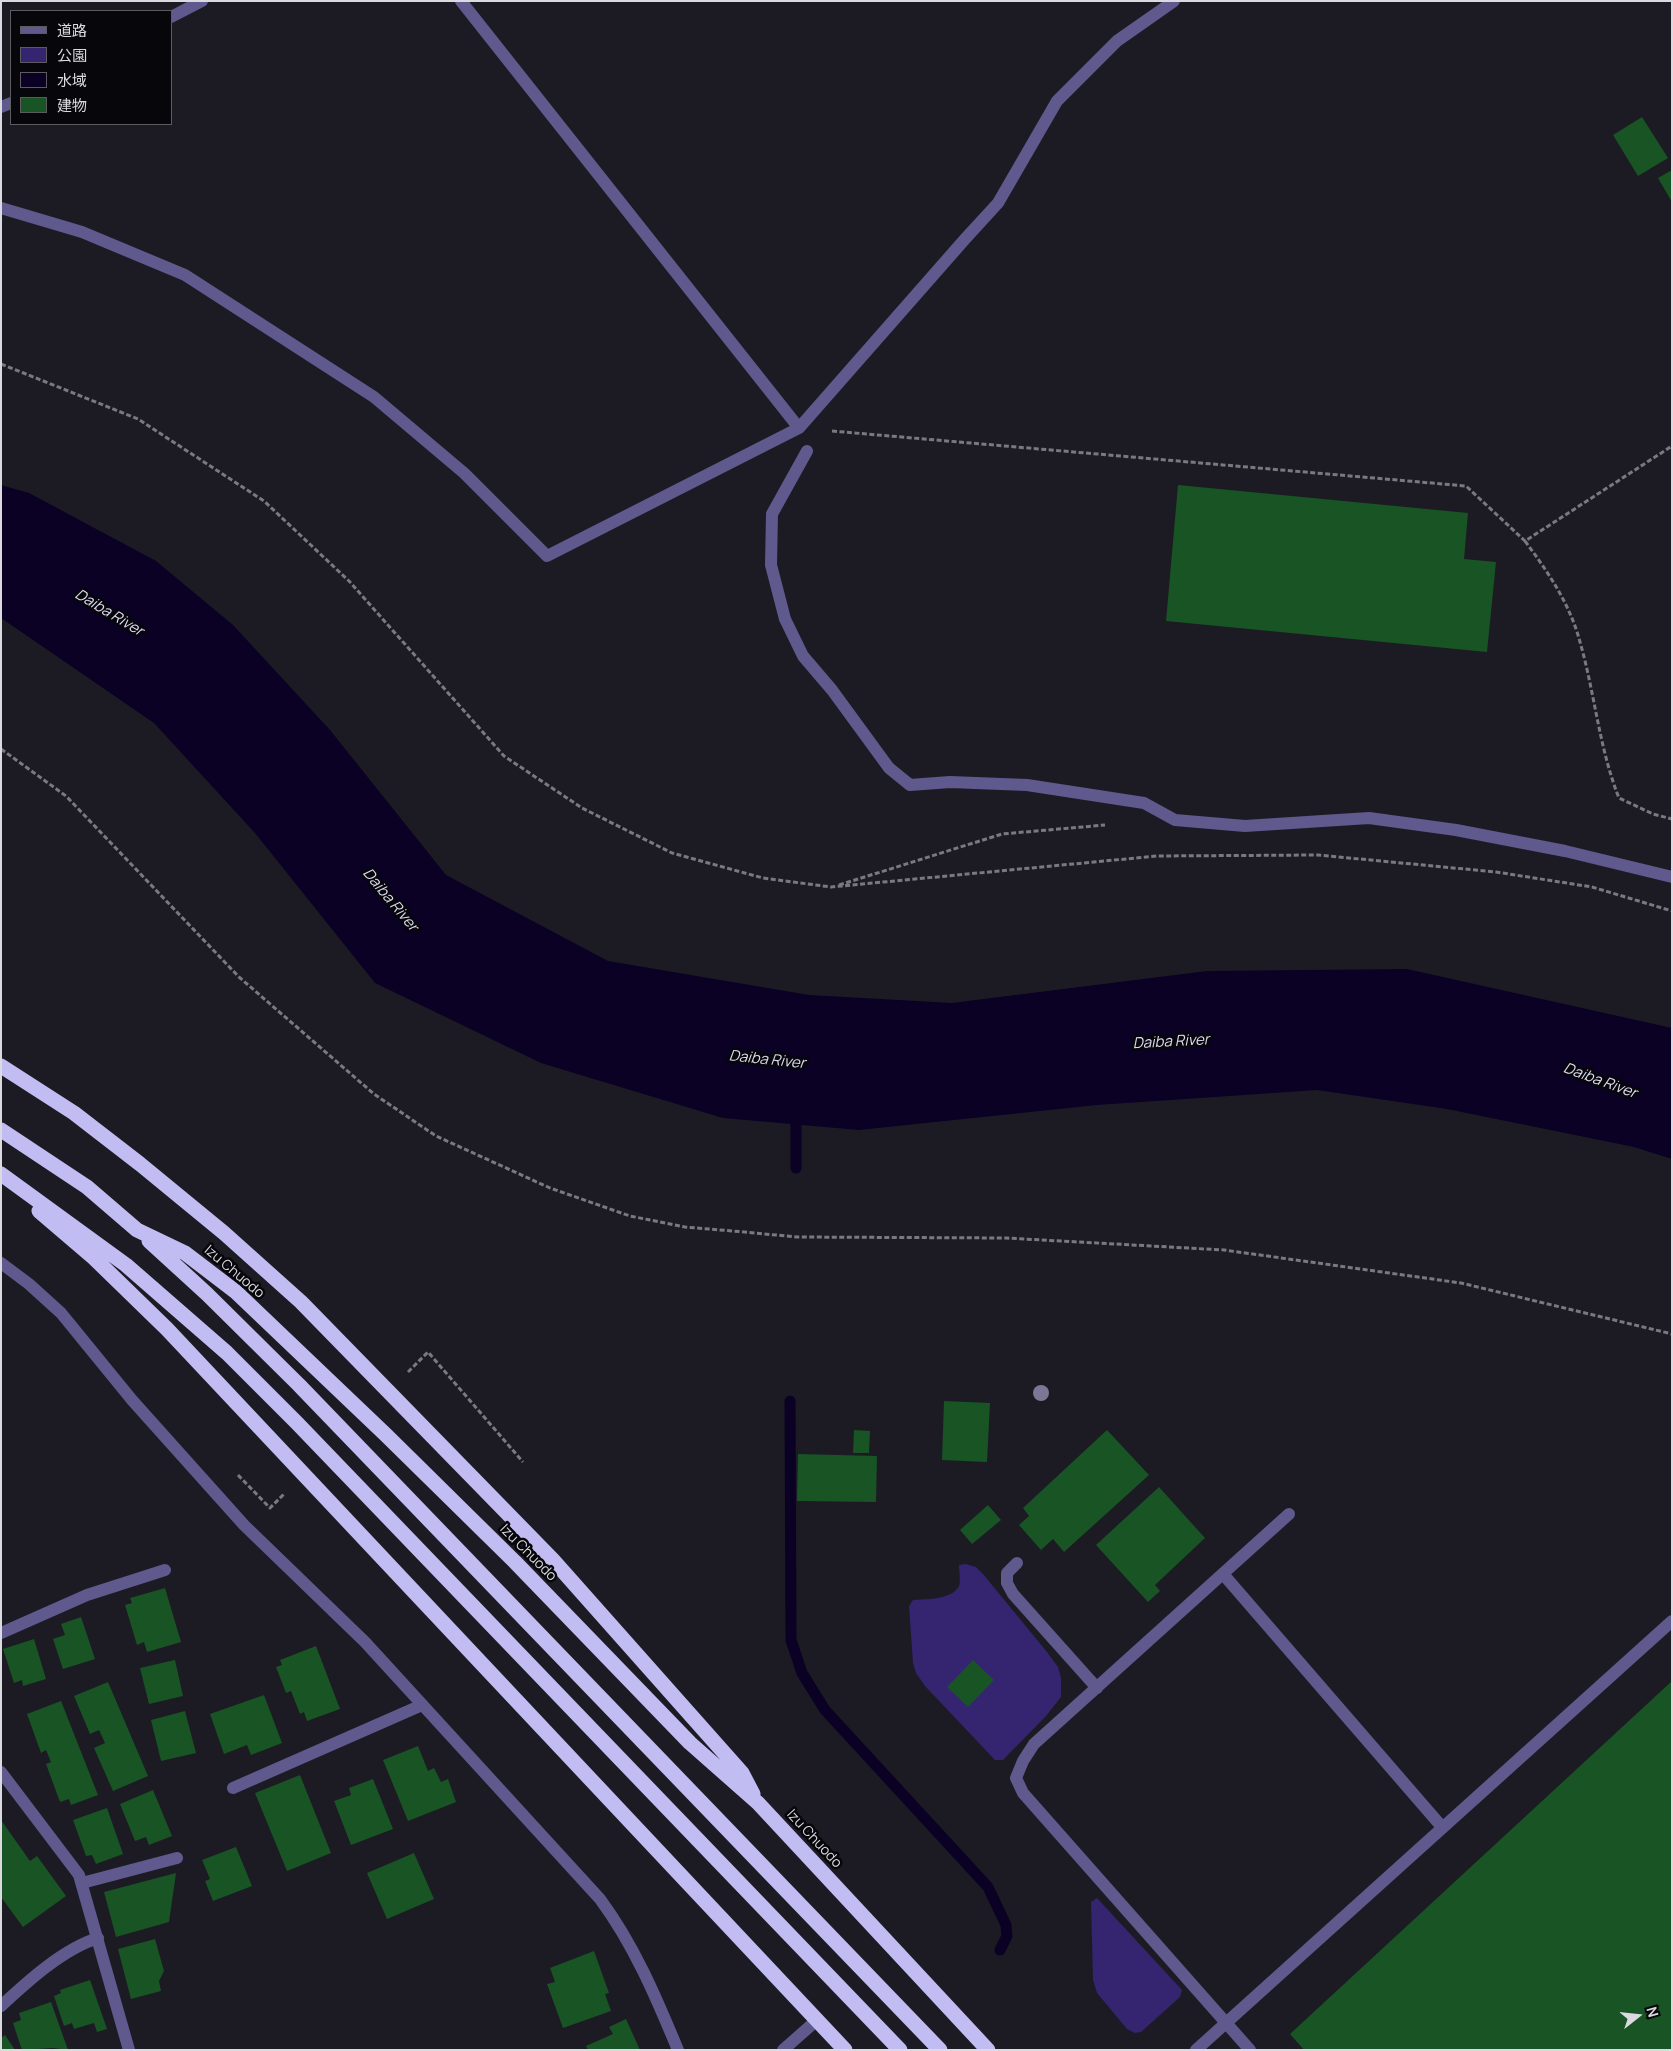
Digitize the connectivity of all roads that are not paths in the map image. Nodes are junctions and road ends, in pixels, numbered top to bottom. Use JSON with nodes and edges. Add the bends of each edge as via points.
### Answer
{"nodes":[{"id":1,"x":202,"y":1,"type":"edge"},
{"id":2,"x":461,"y":1,"type":"edge"},
{"id":3,"x":1174,"y":1,"type":"edge"},
{"id":4,"x":172,"y":16,"type":"edge"},
{"id":5,"x":1,"y":208,"type":"edge"},
{"id":6,"x":799,"y":428,"type":"junction"},
{"id":7,"x":807,"y":451,"type":"dead end"},
{"id":8,"x":1672,"y":877,"type":"edge"},
{"id":9,"x":1,"y":1066,"type":"edge"},
{"id":10,"x":1,"y":1130,"type":"edge"},
{"id":11,"x":1,"y":1175,"type":"edge"},
{"id":12,"x":137,"y":1230,"type":"junction"},
{"id":13,"x":1,"y":1263,"type":"edge"},
{"id":14,"x":1289,"y":1514,"type":"dead end"},
{"id":15,"x":1017,"y":1563,"type":"dead end"},
{"id":16,"x":165,"y":1570,"type":"dead end"},
{"id":17,"x":1223,"y":1574,"type":"junction"},
{"id":18,"x":1672,"y":1621,"type":"edge"},
{"id":19,"x":1,"y":1633,"type":"edge"},
{"id":20,"x":1096,"y":1688,"type":"junction"},
{"id":21,"x":422,"y":1705,"type":"junction"},
{"id":22,"x":1,"y":1772,"type":"edge"},
{"id":23,"x":233,"y":1788,"type":"dead end"},
{"id":24,"x":758,"y":1803,"type":"junction"},
{"id":25,"x":1442,"y":1827,"type":"junction"},
{"id":26,"x":178,"y":1858,"type":"dead end"},
{"id":27,"x":82,"y":1883,"type":"junction"},
{"id":28,"x":98,"y":1938,"type":"junction"},
{"id":29,"x":1,"y":2006,"type":"edge"},
{"id":30,"x":817,"y":2020,"type":"junction"},
{"id":31,"x":1225,"y":2022,"type":"junction"},
{"id":32,"x":129,"y":2050,"type":"edge"},
{"id":33,"x":678,"y":2050,"type":"edge"},
{"id":34,"x":784,"y":2050,"type":"edge"},
{"id":35,"x":845,"y":2050,"type":"edge"},
{"id":36,"x":900,"y":2050,"type":"edge"},
{"id":37,"x":940,"y":2050,"type":"edge"},
{"id":38,"x":988,"y":2050,"type":"edge"},
{"id":39,"x":1196,"y":2050,"type":"edge"},
{"id":40,"x":1250,"y":2050,"type":"edge"}],
"edges":[{"from":1,"to":4,"type":"street"},
{"from":2,"to":6,"type":"street"},
{"from":3,"to":6,"type":"street","via":[[1117,41],[1057,101],[998,203]]},
{"from":5,"to":6,"type":"street","via":[[82,232],[185,274],[374,397],[464,473],[547,556]]},
{"from":7,"to":8,"type":"street","via":[[772,514],[771,565],[785,619],[803,656],[889,768],[910,785],[950,782],[1027,786],[1144,803],[1175,820],[1245,826],[1369,818],[1456,830],[1565,851]]},
{"from":9,"to":24,"type":"highway","via":[[74,1113],[140,1164],[301,1302],[553,1560],[742,1773]]},
{"from":10,"to":12,"type":"highway","name":"Izu Chuodo","via":[[87,1187]]},
{"from":11,"to":30,"type":"highway","via":[[167,1329]]},
{"from":11,"to":36,"type":"highway","via":[[126,1265],[227,1353]]},
{"from":12,"to":24,"type":"highway","name":"Izu Chuodo","via":[[185,1253],[236,1292],[515,1562],[690,1743]]},
{"from":12,"to":37,"type":"highway","via":[[299,1385]]},
{"from":13,"to":21,"type":"street","via":[[61,1313],[132,1400],[244,1525],[365,1642]]},
{"from":14,"to":17,"type":"street"},
{"from":15,"to":20,"type":"street","via":[[1007,1573],[1007,1583],[1013,1594]]},
{"from":16,"to":19,"type":"street","via":[[87,1595]]},
{"from":17,"to":20,"type":"street"},
{"from":17,"to":25,"type":"street"},
{"from":18,"to":25,"type":"street"},
{"from":20,"to":31,"type":"street","via":[[1034,1744],[1016,1778],[1023,1793]]},
{"from":21,"to":23,"type":"street"},
{"from":21,"to":33,"type":"street","via":[[615,1919],[657,2000]]},
{"from":22,"to":27,"type":"street"},
{"from":24,"to":38,"type":"highway","name":"Izu Chuodo"},
{"from":25,"to":31,"type":"street"},
{"from":26,"to":27,"type":"street"},
{"from":27,"to":28,"type":"street"},
{"from":28,"to":29,"type":"street","via":[[66,1954],[23,1985]]},
{"from":28,"to":32,"type":"street"},
{"from":30,"to":34,"type":"street"},
{"from":30,"to":35,"type":"highway"},
{"from":31,"to":39,"type":"street"},
{"from":31,"to":40,"type":"street"}]}
